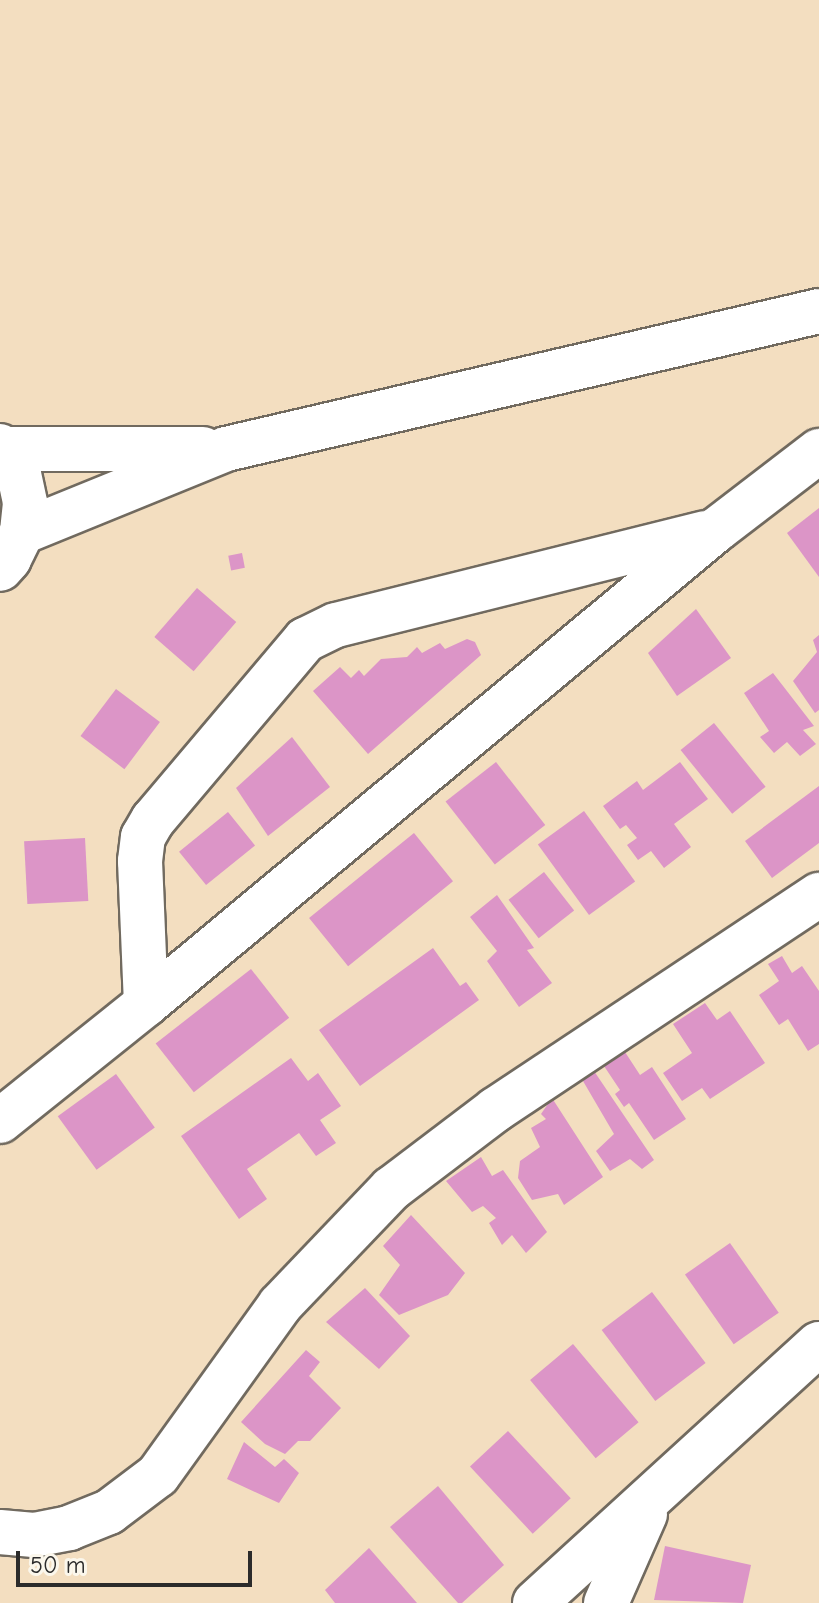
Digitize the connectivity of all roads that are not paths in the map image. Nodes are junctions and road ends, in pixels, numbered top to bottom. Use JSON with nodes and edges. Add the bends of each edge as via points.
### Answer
{"nodes":[{"id":1,"x":819,"y":311,"type":"edge"},
{"id":2,"x":2,"y":448,"type":"edge"},
{"id":3,"x":226,"y":449,"type":"junction"},
{"id":4,"x":819,"y":451,"type":"edge"},
{"id":5,"x":716,"y":530,"type":"junction"},
{"id":6,"x":22,"y":532,"type":"junction"},
{"id":7,"x":0,"y":569,"type":"edge"},
{"id":8,"x":819,"y":895,"type":"edge"},
{"id":9,"x":146,"y":1004,"type":"junction"},
{"id":10,"x":0,"y":1121,"type":"edge"},
{"id":11,"x":819,"y":1344,"type":"edge"},
{"id":12,"x":651,"y":1501,"type":"junction"},
{"id":13,"x":0,"y":1532,"type":"edge"},
{"id":14,"x":535,"y":1603,"type":"edge"},
{"id":15,"x":606,"y":1603,"type":"edge"}],
"edges":[{"from":1,"to":3,"type":"street"},
{"from":2,"to":3,"type":"street"},
{"from":2,"to":6,"type":"street","via":[[19,474],[25,503]]},
{"from":3,"to":6,"type":"street"},
{"from":4,"to":5,"type":"street"},
{"from":5,"to":9,"type":"street"},
{"from":5,"to":9,"type":"street","via":[[336,625],[305,640],[143,837]]},
{"from":6,"to":7,"type":"street"},
{"from":8,"to":13,"type":"street","via":[[495,1110],[391,1189],[280,1305],[158,1475],[109,1512],[69,1528],[34,1535]]},
{"from":9,"to":10,"type":"street"},
{"from":11,"to":12,"type":"street"},
{"from":12,"to":14,"type":"street"},
{"from":12,"to":15,"type":"street"}]}
